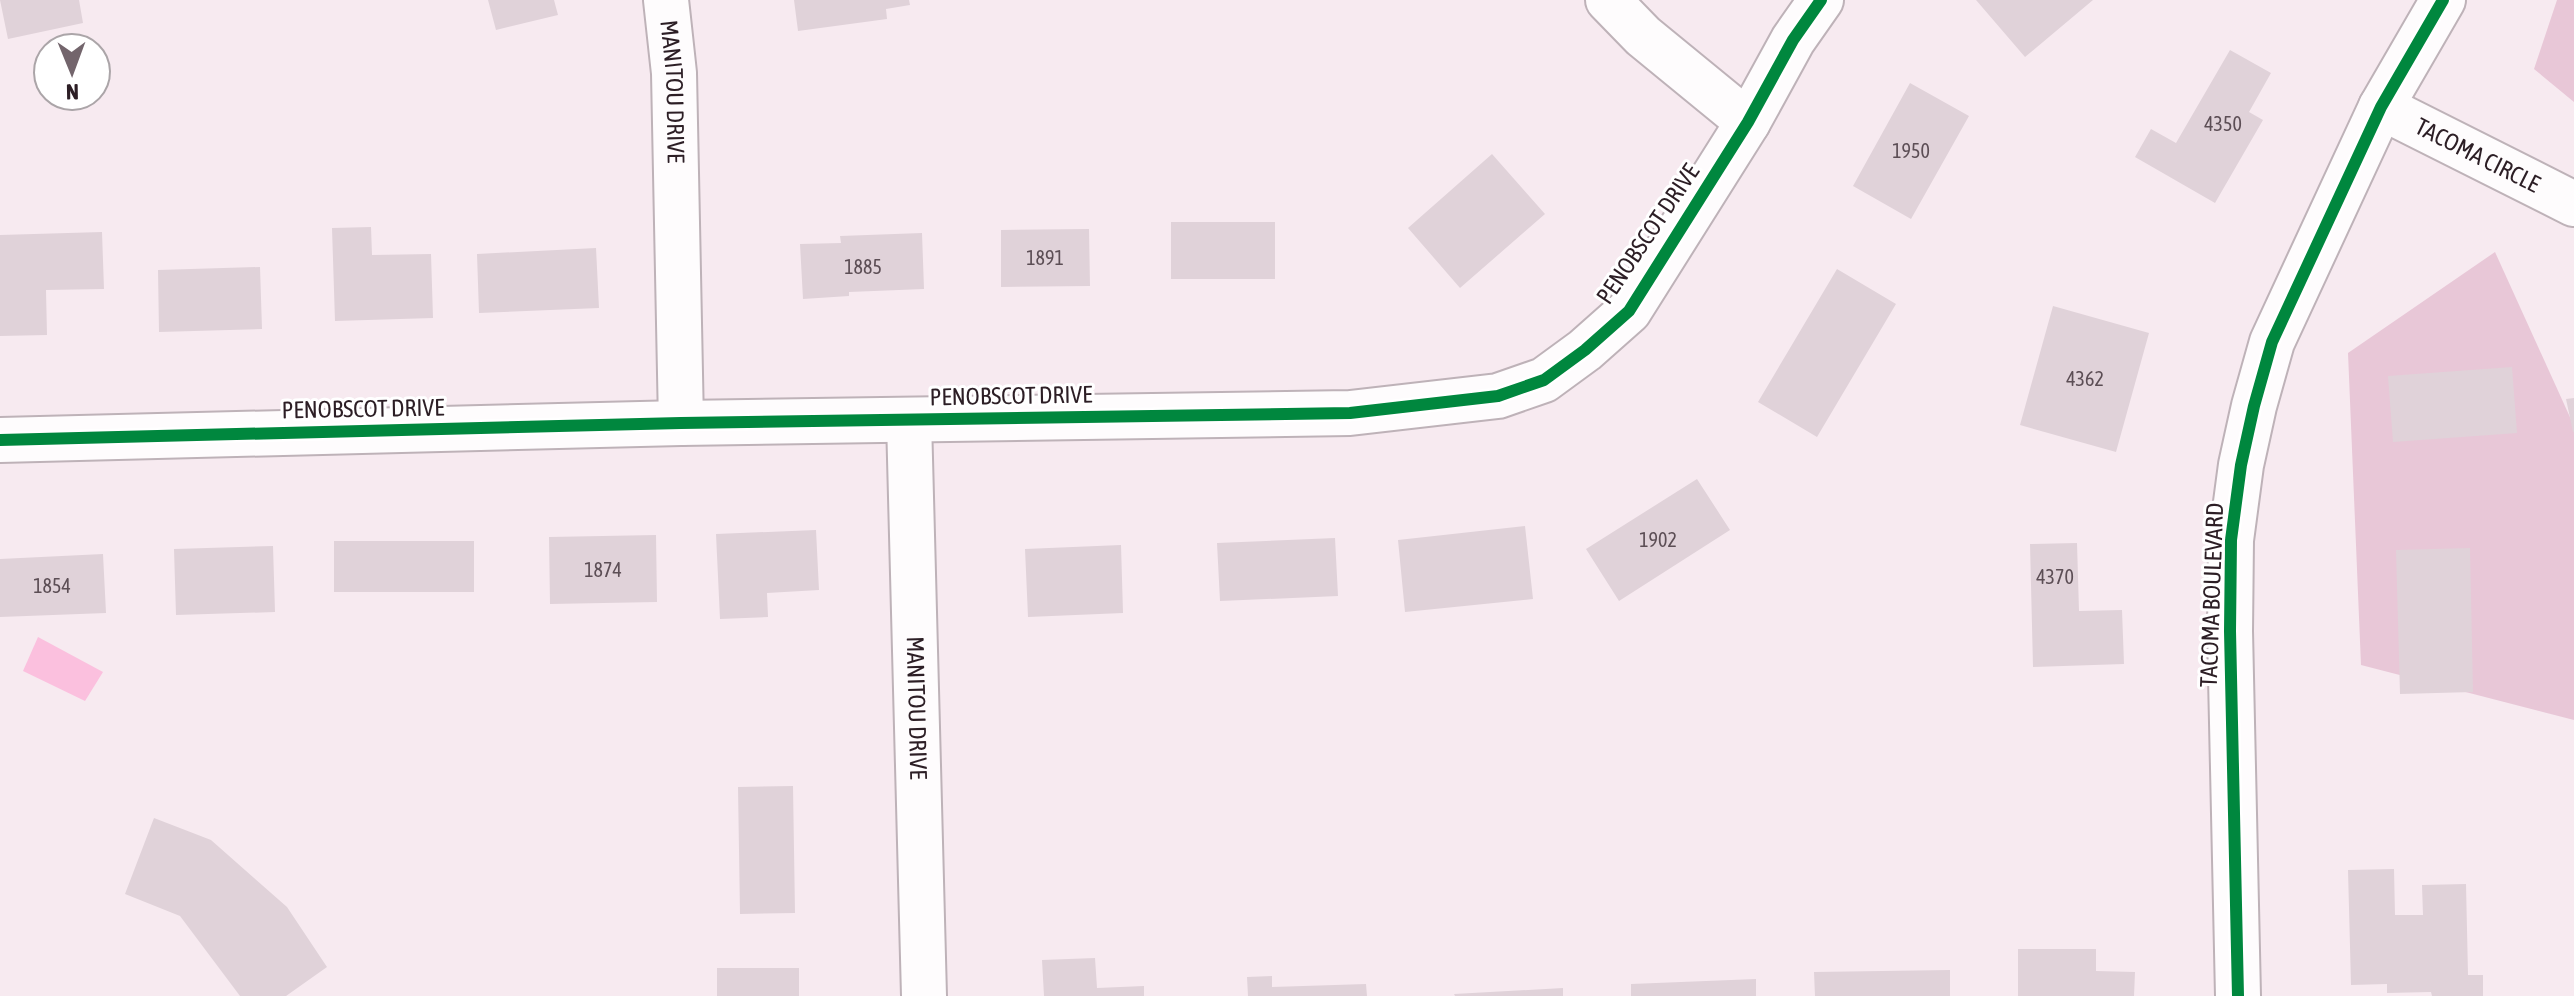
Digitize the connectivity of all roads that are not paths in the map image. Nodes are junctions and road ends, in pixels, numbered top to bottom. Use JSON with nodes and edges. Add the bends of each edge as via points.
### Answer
{"nodes":[{"id":1,"x":666,"y":0,"type":"edge"},
{"id":2,"x":1608,"y":0,"type":"edge"},
{"id":3,"x":1821,"y":0,"type":"edge"},
{"id":4,"x":2443,"y":0,"type":"edge"},
{"id":5,"x":2381,"y":107,"type":"junction"},
{"id":6,"x":1748,"y":122,"type":"junction"},
{"id":7,"x":2574,"y":204,"type":"edge"},
{"id":8,"x":909,"y":420,"type":"junction"},
{"id":9,"x":681,"y":423,"type":"junction"},
{"id":10,"x":0,"y":440,"type":"edge"},
{"id":11,"x":924,"y":996,"type":"edge"},
{"id":12,"x":2238,"y":996,"type":"edge"}],
"edges":[{"from":1,"to":9,"type":"street","name":"MANITOU DRIVE","via":[[674,73]]},
{"from":2,"to":6,"type":"street","via":[[1643,36]]},
{"from":3,"to":6,"type":"street","name":"PENOBSCOT DRIVE"},
{"from":4,"to":5,"type":"street","name":"TACOMA BOULEVARD"},
{"from":5,"to":7,"type":"street","name":"TACOMA CIRCLE"},
{"from":5,"to":12,"type":"street","name":"TACOMA BOULEVARD","via":[[2272,342],[2241,465],[2231,540],[2230,631]]},
{"from":6,"to":8,"type":"street","name":"PENOBSCOT DRIVE","via":[[1629,311],[1544,380],[1498,396],[1350,413]]},
{"from":8,"to":9,"type":"street","name":"PENOBSCOT DRIVE"},
{"from":8,"to":11,"type":"street","name":"MANITOU DRIVE"},
{"from":9,"to":10,"type":"street","name":"PENOBSCOT DRIVE"}]}
